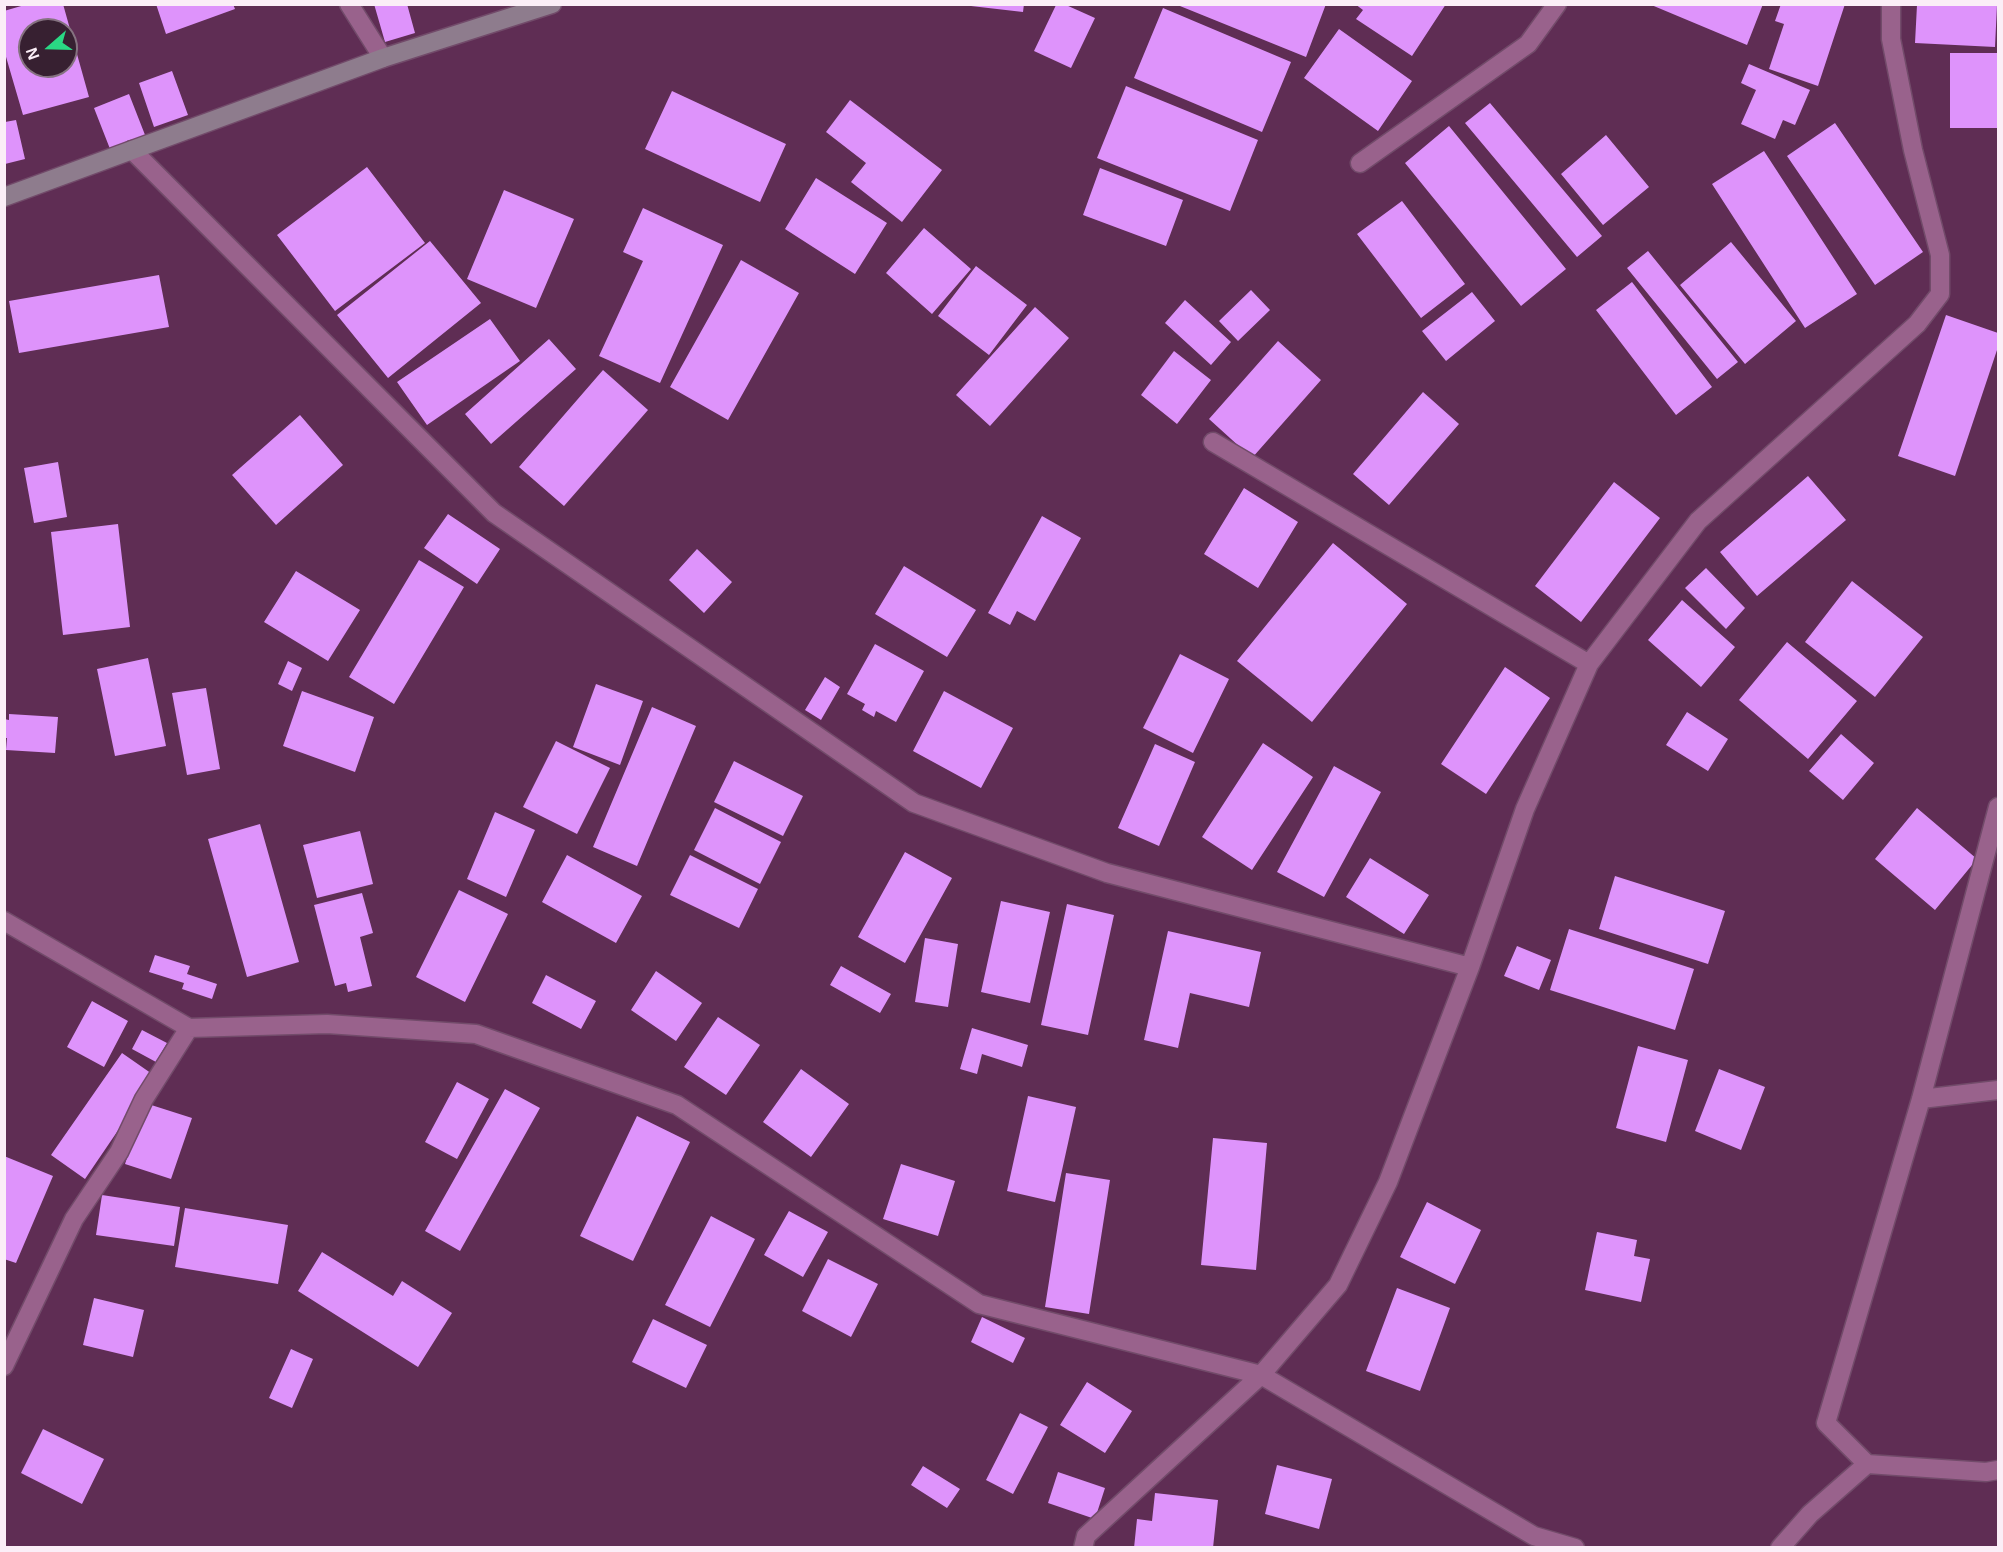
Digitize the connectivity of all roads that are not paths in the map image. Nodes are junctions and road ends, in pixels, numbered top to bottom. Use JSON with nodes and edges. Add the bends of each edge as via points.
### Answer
{"nodes":[{"id":1,"x":349,"y":4,"type":"edge"},
{"id":2,"x":552,"y":4,"type":"edge"},
{"id":3,"x":1557,"y":4,"type":"edge"},
{"id":4,"x":1892,"y":4,"type":"edge"},
{"id":5,"x":383,"y":58,"type":"junction"},
{"id":6,"x":132,"y":150,"type":"junction"},
{"id":7,"x":1360,"y":164,"type":"dead end"},
{"id":8,"x":4,"y":197,"type":"edge"},
{"id":9,"x":1213,"y":442,"type":"dead end"},
{"id":10,"x":1588,"y":664,"type":"junction"},
{"id":11,"x":1998,"y":807,"type":"edge"},
{"id":12,"x":4,"y":921,"type":"edge"},
{"id":13,"x":1470,"y":967,"type":"junction"},
{"id":14,"x":189,"y":1028,"type":"junction"},
{"id":15,"x":1998,"y":1090,"type":"edge"},
{"id":16,"x":1922,"y":1098,"type":"junction"},
{"id":17,"x":4,"y":1366,"type":"edge"},
{"id":18,"x":1261,"y":1375,"type":"junction"},
{"id":19,"x":1867,"y":1464,"type":"junction"},
{"id":20,"x":1998,"y":1470,"type":"edge"},
{"id":21,"x":1532,"y":1542,"type":"edge"},
{"id":22,"x":1083,"y":1548,"type":"edge"},
{"id":23,"x":1575,"y":1548,"type":"edge"},
{"id":24,"x":1780,"y":1548,"type":"edge"}],
"edges":[{"from":1,"to":5,"type":"street"},
{"from":2,"to":5,"type":"street"},
{"from":3,"to":7,"type":"street","via":[[1528,44]]},
{"from":4,"to":10,"type":"street","via":[[1891,39],[1913,150],[1940,255],[1940,294],[1917,324],[1698,521]]},
{"from":5,"to":6,"type":"street"},
{"from":6,"to":8,"type":"street"},
{"from":6,"to":13,"type":"street","via":[[494,513],[914,803],[1107,873]]},
{"from":9,"to":10,"type":"street"},
{"from":10,"to":13,"type":"street","via":[[1525,809]]},
{"from":11,"to":16,"type":"street"},
{"from":12,"to":14,"type":"street"},
{"from":13,"to":18,"type":"street","via":[[1388,1182],[1338,1285]]},
{"from":14,"to":17,"type":"street","via":[[144,1099],[119,1152],[74,1219]]},
{"from":14,"to":18,"type":"street","via":[[327,1024],[476,1034],[677,1105],[979,1304]]},
{"from":15,"to":16,"type":"street"},
{"from":16,"to":19,"type":"street","via":[[1826,1423]]},
{"from":18,"to":21,"type":"street"},
{"from":18,"to":22,"type":"street","via":[[1086,1536]]},
{"from":19,"to":20,"type":"street"},
{"from":19,"to":24,"type":"street","via":[[1810,1514]]},
{"from":21,"to":23,"type":"street"}]}
